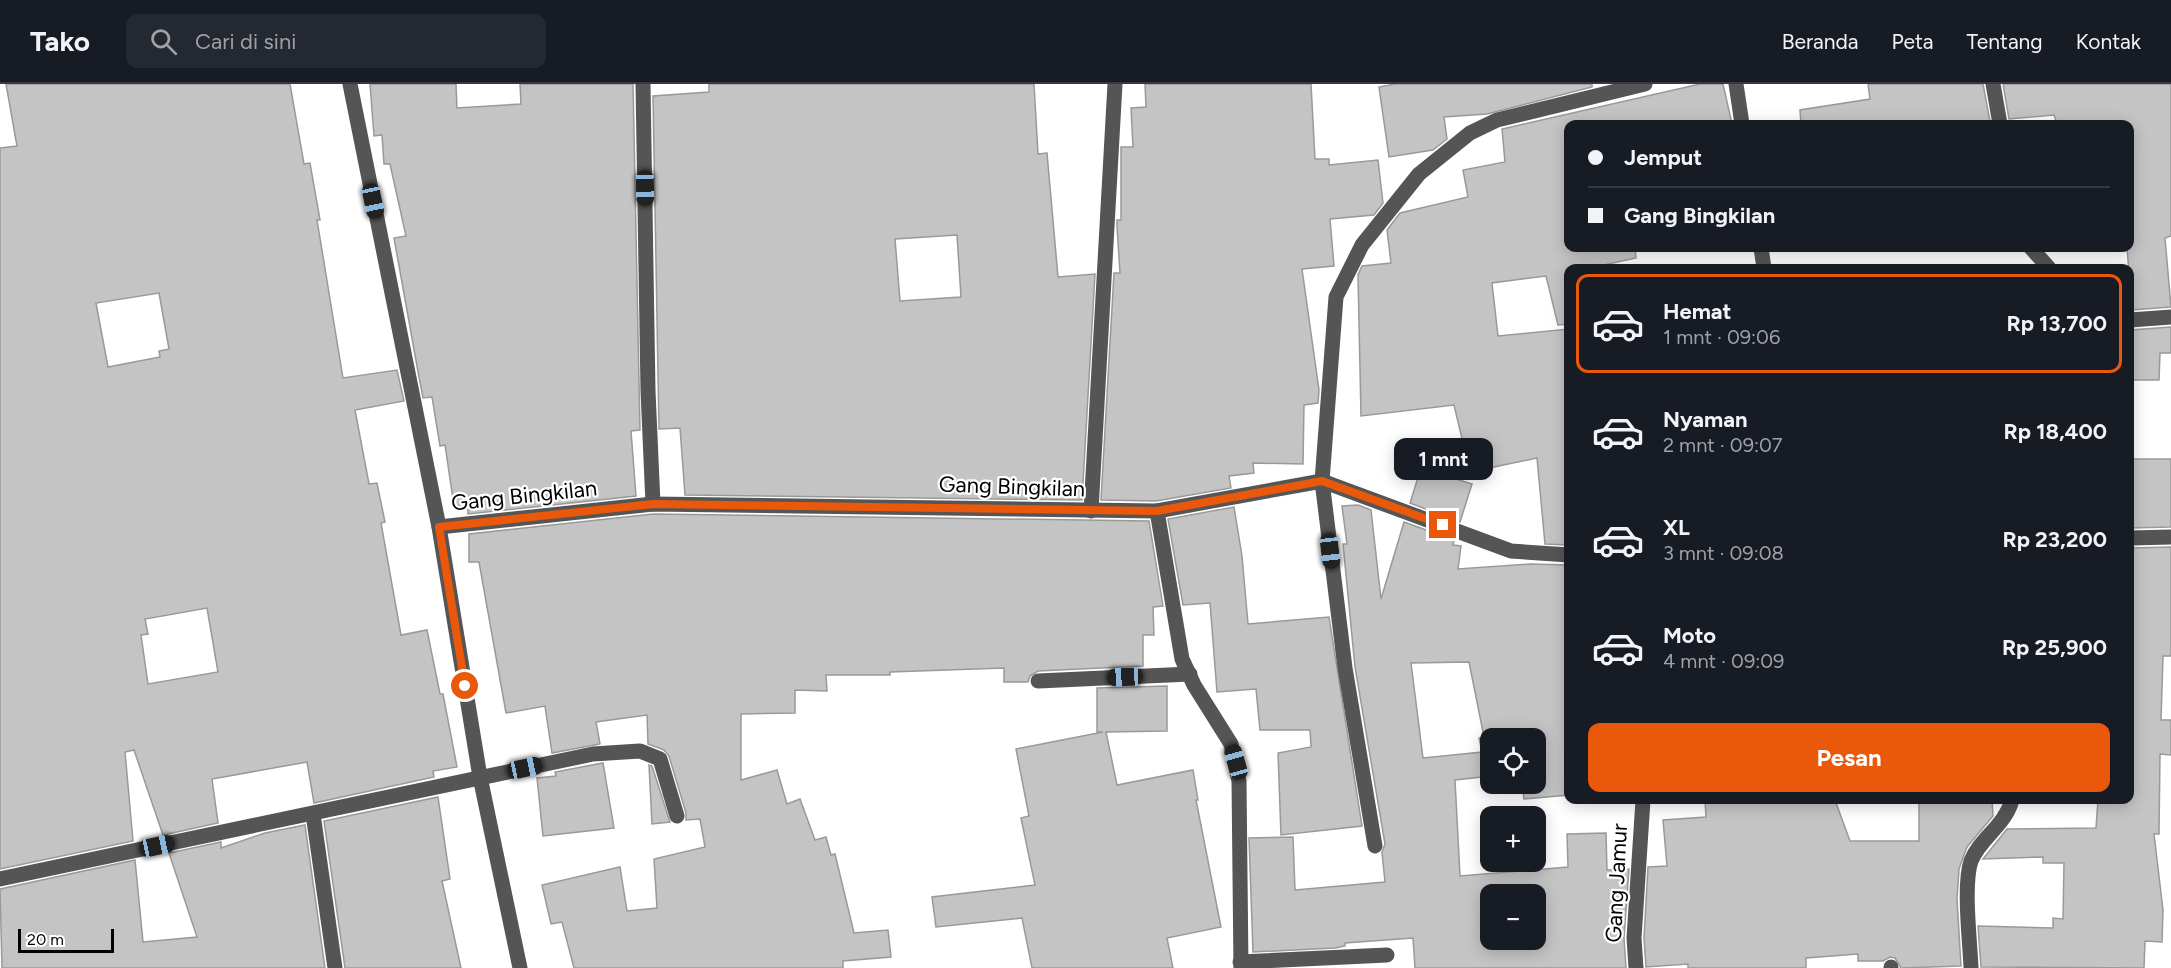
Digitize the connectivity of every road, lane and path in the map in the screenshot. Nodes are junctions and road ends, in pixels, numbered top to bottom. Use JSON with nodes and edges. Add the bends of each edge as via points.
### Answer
{"nodes":[{"id":1,"x":350,"y":84,"type":"edge"},
{"id":2,"x":644,"y":84,"type":"edge"},
{"id":3,"x":1115,"y":84,"type":"edge"},
{"id":4,"x":1645,"y":84,"type":"edge"},
{"id":5,"x":1736,"y":84,"type":"edge"},
{"id":6,"x":1994,"y":84,"type":"edge"},
{"id":7,"x":1741,"y":120,"type":"edge"},
{"id":8,"x":1999,"y":120,"type":"edge"},
{"id":9,"x":2035,"y":252,"type":"edge"},
{"id":10,"x":2045,"y":264,"type":"edge"},
{"id":11,"x":2171,"y":317,"type":"edge"},
{"id":12,"x":2134,"y":320,"type":"edge"},
{"id":13,"x":1322,"y":481,"type":"junction"},
{"id":14,"x":653,"y":504,"type":"junction"},
{"id":15,"x":1091,"y":511,"type":"junction"},
{"id":16,"x":1157,"y":511,"type":"junction"},
{"id":17,"x":439,"y":527,"type":"junction"},
{"id":18,"x":2171,"y":537,"type":"edge"},
{"id":19,"x":2134,"y":538,"type":"edge"},
{"id":20,"x":1564,"y":555,"type":"edge"},
{"id":21,"x":1190,"y":674,"type":"junction"},
{"id":22,"x":1038,"y":681,"type":"dead end"},
{"id":23,"x":480,"y":777,"type":"junction"},
{"id":24,"x":1643,"y":804,"type":"edge"},
{"id":25,"x":2010,"y":804,"type":"edge"},
{"id":26,"x":313,"y":814,"type":"junction"},
{"id":27,"x":677,"y":816,"type":"dead end"},
{"id":28,"x":1375,"y":846,"type":"dead end"},
{"id":29,"x":0,"y":879,"type":"edge"},
{"id":30,"x":1387,"y":955,"type":"dead end"},
{"id":31,"x":1240,"y":965,"type":"edge"},
{"id":32,"x":335,"y":968,"type":"edge"},
{"id":33,"x":520,"y":968,"type":"edge"},
{"id":34,"x":1636,"y":968,"type":"edge"},
{"id":35,"x":1971,"y":968,"type":"edge"}],
"edges":[{"from":1,"to":17,"type":"street"},
{"from":2,"to":14,"type":"street"},
{"from":3,"to":15,"type":"street"},
{"from":4,"to":13,"type":"street","via":[[1497,120],[1470,134],[1419,174],[1362,245],[1336,297]]},
{"from":5,"to":7,"type":"street"},
{"from":6,"to":8,"type":"street"},
{"from":9,"to":10,"type":"street"},
{"from":11,"to":12,"type":"street"},
{"from":13,"to":16,"type":"street","name":"Gang Bingkilan"},
{"from":13,"to":20,"type":"street","via":[[1512,551]]},
{"from":13,"to":28,"type":"street","via":[[1345,668]]},
{"from":14,"to":15,"type":"street","name":"Gang Bingkilan"},
{"from":14,"to":17,"type":"street","name":"Gang Bingkilan"},
{"from":15,"to":16,"type":"street","name":"Gang Bingkilan"},
{"from":16,"to":21,"type":"street","via":[[1182,659]]},
{"from":17,"to":23,"type":"street"},
{"from":18,"to":19,"type":"street"},
{"from":21,"to":22,"type":"street"},
{"from":21,"to":31,"type":"street","via":[[1231,744],[1238,772]]},
{"from":23,"to":26,"type":"street"},
{"from":23,"to":27,"type":"street","via":[[593,754],[640,751],[660,759]]},
{"from":23,"to":33,"type":"street"},
{"from":24,"to":34,"type":"street","name":"Gang Jamur","via":[[1634,938]]},
{"from":25,"to":35,"type":"street","via":[[2001,824],[1971,861]]},
{"from":26,"to":29,"type":"street"},
{"from":26,"to":32,"type":"street"},
{"from":30,"to":31,"type":"street"}]}
